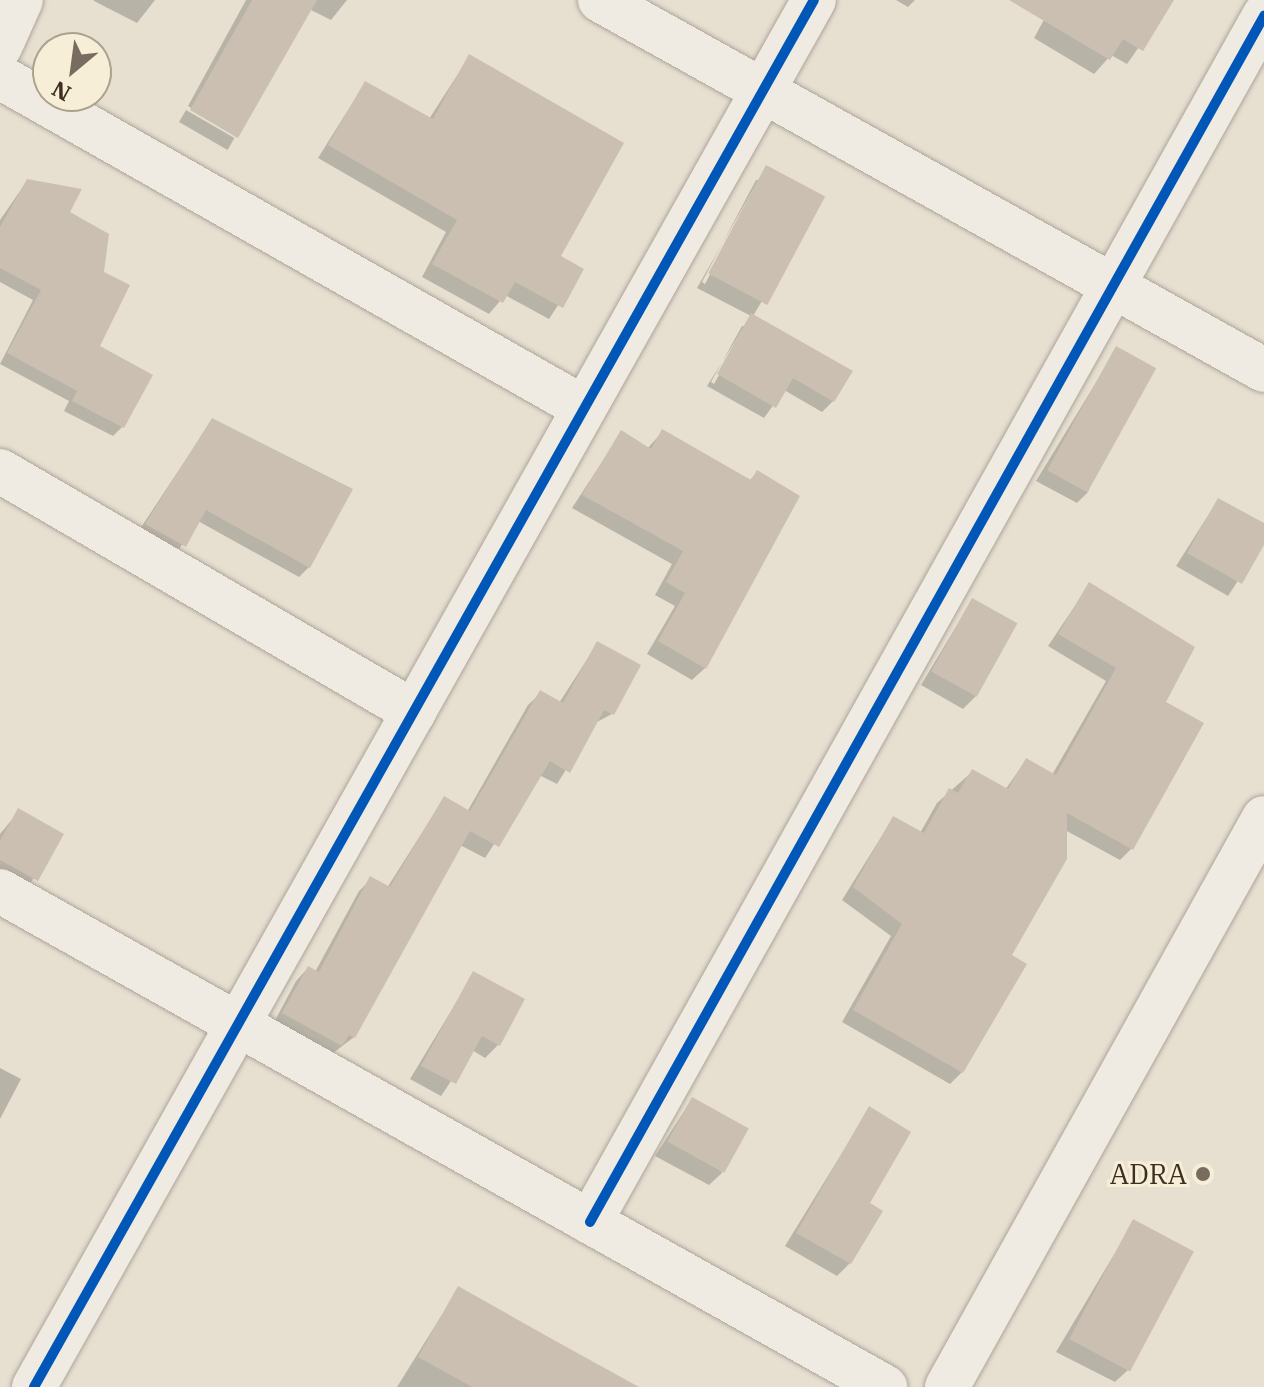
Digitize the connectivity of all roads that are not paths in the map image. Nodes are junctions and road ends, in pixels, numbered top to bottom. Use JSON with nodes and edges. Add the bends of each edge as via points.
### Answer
{"nodes":[{"id":1,"x":21,"y":0,"type":"edge"},
{"id":2,"x":600,"y":0,"type":"edge"},
{"id":3,"x":814,"y":0,"type":"edge"},
{"id":4,"x":1264,"y":16,"type":"edge"},
{"id":5,"x":0,"y":47,"type":"edge"},
{"id":6,"x":0,"y":77,"type":"edge"},
{"id":7,"x":762,"y":92,"type":"junction"},
{"id":8,"x":1114,"y":286,"type":"junction"},
{"id":9,"x":1264,"y":370,"type":"edge"},
{"id":10,"x":584,"y":408,"type":"junction"},
{"id":11,"x":0,"y":471,"type":"edge"},
{"id":12,"x":414,"y":712,"type":"junction"},
{"id":13,"x":1264,"y":818,"type":"edge"},
{"id":14,"x":0,"y":891,"type":"edge"},
{"id":15,"x":237,"y":1026,"type":"junction"},
{"id":16,"x":590,"y":1222,"type":"junction"},
{"id":17,"x":34,"y":1387,"type":"edge"},
{"id":18,"x":885,"y":1387,"type":"edge"},
{"id":19,"x":947,"y":1387,"type":"edge"}],
"edges":[{"from":1,"to":5,"type":"street"},
{"from":2,"to":7,"type":"street"},
{"from":3,"to":7,"type":"street"},
{"from":4,"to":8,"type":"street"},
{"from":6,"to":10,"type":"street"},
{"from":7,"to":8,"type":"street"},
{"from":7,"to":10,"type":"street"},
{"from":8,"to":9,"type":"street"},
{"from":8,"to":16,"type":"street"},
{"from":10,"to":12,"type":"street"},
{"from":11,"to":12,"type":"street"},
{"from":12,"to":15,"type":"street"},
{"from":13,"to":19,"type":"street"},
{"from":14,"to":15,"type":"street"},
{"from":15,"to":16,"type":"street"},
{"from":15,"to":17,"type":"street"},
{"from":16,"to":18,"type":"street"}]}
